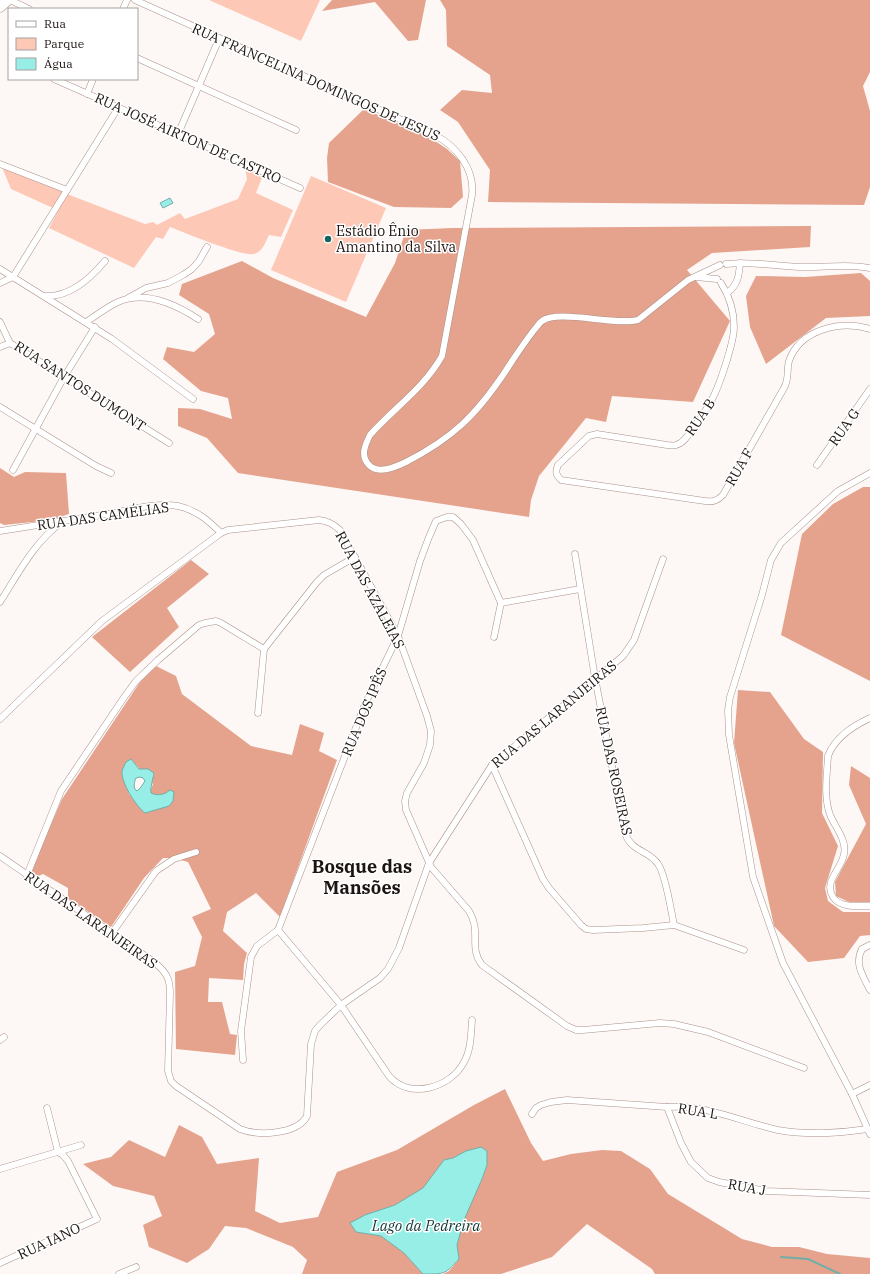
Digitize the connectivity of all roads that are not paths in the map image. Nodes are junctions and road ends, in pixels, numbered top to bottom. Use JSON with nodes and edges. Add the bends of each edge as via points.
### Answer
{"nodes":[{"id":1,"x":9,"y":0,"type":"edge"},
{"id":2,"x":135,"y":0,"type":"edge"},
{"id":3,"x":0,"y":7,"type":"edge"},
{"id":4,"x":28,"y":8,"type":"edge"},
{"id":5,"x":219,"y":38,"type":"junction"},
{"id":6,"x":138,"y":58,"type":"edge"},
{"id":7,"x":56,"y":80,"type":"edge"},
{"id":8,"x":93,"y":80,"type":"edge"},
{"id":9,"x":199,"y":86,"type":"junction"},
{"id":10,"x":86,"y":94,"type":"junction"},
{"id":11,"x":118,"y":108,"type":"junction"},
{"id":12,"x":296,"y":130,"type":"dead end"},
{"id":13,"x":178,"y":134,"type":"junction"},
{"id":14,"x":0,"y":164,"type":"edge"},
{"id":15,"x":300,"y":188,"type":"dead end"},
{"id":16,"x":67,"y":190,"type":"junction"},
{"id":17,"x":207,"y":247,"type":"dead end"},
{"id":18,"x":105,"y":261,"type":"dead end"},
{"id":19,"x":740,"y":263,"type":"junction"},
{"id":20,"x":870,"y":268,"type":"edge"},
{"id":21,"x":0,"y":269,"type":"edge"},
{"id":22,"x":13,"y":277,"type":"junction"},
{"id":23,"x":696,"y":277,"type":"junction"},
{"id":24,"x":0,"y":283,"type":"edge"},
{"id":25,"x":727,"y":293,"type":"junction"},
{"id":26,"x":45,"y":296,"type":"junction"},
{"id":27,"x":127,"y":299,"type":"junction"},
{"id":28,"x":198,"y":318,"type":"dead end"},
{"id":29,"x":0,"y":322,"type":"edge"},
{"id":30,"x":86,"y":322,"type":"junction"},
{"id":31,"x":95,"y":327,"type":"junction"},
{"id":32,"x":870,"y":329,"type":"edge"},
{"id":33,"x":10,"y":343,"type":"junction"},
{"id":34,"x":0,"y":348,"type":"edge"},
{"id":35,"x":64,"y":377,"type":"junction"},
{"id":36,"x":870,"y":390,"type":"edge"},
{"id":37,"x":193,"y":398,"type":"dead end"},
{"id":38,"x":0,"y":407,"type":"edge"},
{"id":39,"x":36,"y":429,"type":"junction"},
{"id":40,"x":169,"y":443,"type":"dead end"},
{"id":41,"x":558,"y":465,"type":"joint"},
{"id":42,"x":817,"y":465,"type":"dead end"},
{"id":43,"x":13,"y":470,"type":"dead end"},
{"id":44,"x":111,"y":473,"type":"dead end"},
{"id":45,"x":869,"y":474,"type":"edge"},
{"id":46,"x":64,"y":522,"type":"junction"},
{"id":47,"x":0,"y":531,"type":"edge"},
{"id":48,"x":221,"y":533,"type":"junction"},
{"id":49,"x":575,"y":554,"type":"dead end"},
{"id":50,"x":355,"y":557,"type":"junction"},
{"id":51,"x":664,"y":559,"type":"dead end"},
{"id":52,"x":580,"y":589,"type":"junction"},
{"id":53,"x":0,"y":602,"type":"edge"},
{"id":54,"x":501,"y":603,"type":"junction"},
{"id":55,"x":398,"y":636,"type":"junction"},
{"id":56,"x":494,"y":637,"type":"dead end"},
{"id":57,"x":264,"y":649,"type":"junction"},
{"id":58,"x":595,"y":678,"type":"junction"},
{"id":59,"x":258,"y":713,"type":"dead end"},
{"id":60,"x":1,"y":716,"type":"edge"},
{"id":61,"x":870,"y":718,"type":"edge"},
{"id":62,"x":492,"y":765,"type":"junction"},
{"id":63,"x":196,"y":852,"type":"dead end"},
{"id":64,"x":0,"y":856,"type":"edge"},
{"id":65,"x":429,"y":863,"type":"junction"},
{"id":66,"x":27,"y":875,"type":"junction"},
{"id":67,"x":870,"y":906,"type":"edge"},
{"id":68,"x":674,"y":925,"type":"junction"},
{"id":69,"x":278,"y":930,"type":"junction"},
{"id":70,"x":112,"y":933,"type":"junction"},
{"id":71,"x":870,"y":945,"type":"edge"},
{"id":72,"x":744,"y":950,"type":"dead end"},
{"id":73,"x":870,"y":990,"type":"edge"},
{"id":74,"x":341,"y":1005,"type":"junction"},
{"id":75,"x":472,"y":1020,"type":"dead end"},
{"id":76,"x":242,"y":1060,"type":"dead end"},
{"id":77,"x":804,"y":1068,"type":"dead end"},
{"id":78,"x":870,"y":1085,"type":"edge"},
{"id":79,"x":852,"y":1094,"type":"junction"},
{"id":80,"x":667,"y":1107,"type":"junction"},
{"id":81,"x":47,"y":1108,"type":"dead end"},
{"id":82,"x":532,"y":1114,"type":"dead end"},
{"id":83,"x":869,"y":1131,"type":"edge"},
{"id":84,"x":81,"y":1145,"type":"dead end"},
{"id":85,"x":58,"y":1152,"type":"junction"},
{"id":86,"x":0,"y":1169,"type":"edge"},
{"id":87,"x":870,"y":1195,"type":"edge"},
{"id":88,"x":0,"y":1263,"type":"edge"},
{"id":89,"x":136,"y":1266,"type":"dead end"},
{"id":90,"x":119,"y":1274,"type":"edge"}],
"edges":[{"from":1,"to":3,"type":"main road"},
{"from":1,"to":4,"type":"street"},
{"from":2,"to":5,"type":"street","name":"RUA FRANCELINA DOMINGOS DE JESUS"},
{"from":5,"to":9,"type":"street"},
{"from":5,"to":23,"type":"street","name":"RUA FRANCELINA DOMINGOS DE JESUS","via":[[435,135],[457,152],[471,173],[472,195],[442,356],[419,388],[370,435],[363,455],[372,469],[396,467],[439,443],[462,425],[480,407],[542,321],[549,317],[630,322],[638,320],[688,280]]},
{"from":6,"to":9,"type":"street"},
{"from":7,"to":10,"type":"street","name":"RUA JOSÉ AIRTON DE CASTRO"},
{"from":8,"to":10,"type":"street"},
{"from":9,"to":12,"type":"street"},
{"from":9,"to":13,"type":"street"},
{"from":10,"to":11,"type":"street","name":"RUA JOSÉ AIRTON DE CASTRO"},
{"from":11,"to":13,"type":"street","name":"RUA JOSÉ AIRTON DE CASTRO"},
{"from":11,"to":16,"type":"street"},
{"from":13,"to":15,"type":"street","name":"RUA JOSÉ AIRTON DE CASTRO"},
{"from":14,"to":16,"type":"street"},
{"from":16,"to":22,"type":"street"},
{"from":17,"to":27,"type":"street","via":[[199,261],[183,275],[168,283],[146,288]]},
{"from":18,"to":26,"type":"street","via":[[69,291],[57,296]]},
{"from":19,"to":20,"type":"street","name":"RUA FRANCELINA DOMINGOS DE JESUS","via":[[797,267],[848,265]]},
{"from":19,"to":23,"type":"street","name":"RUA FRANCELINA DOMINGOS DE JESUS","via":[[723,264]]},
{"from":19,"to":25,"type":"street","via":[[737,283]]},
{"from":21,"to":22,"type":"street"},
{"from":22,"to":24,"type":"street"},
{"from":22,"to":26,"type":"street"},
{"from":23,"to":25,"type":"street","name":"RUA B","via":[[719,281]]},
{"from":25,"to":41,"type":"street","name":"RUA B","via":[[733,313],[731,344],[713,398],[686,438],[676,445],[667,445],[597,434],[589,436]]},
{"from":26,"to":30,"type":"street"},
{"from":27,"to":28,"type":"street","via":[[156,299]]},
{"from":27,"to":30,"type":"street"},
{"from":29,"to":33,"type":"street","name":"RUA SANTOS DUMONT"},
{"from":30,"to":31,"type":"street"},
{"from":31,"to":35,"type":"street"},
{"from":31,"to":37,"type":"street"},
{"from":32,"to":41,"type":"street","name":"RUA F","via":[[856,326],[826,329],[803,340],[789,362],[789,376],[784,388],[718,500],[705,502],[561,480],[556,475]]},
{"from":33,"to":34,"type":"street"},
{"from":33,"to":35,"type":"street","name":"RUA SANTOS DUMONT"},
{"from":35,"to":39,"type":"street"},
{"from":35,"to":40,"type":"street","name":"RUA SANTOS DUMONT"},
{"from":36,"to":42,"type":"street","name":"RUA G"},
{"from":38,"to":39,"type":"street"},
{"from":39,"to":43,"type":"street"},
{"from":39,"to":44,"type":"street"},
{"from":45,"to":79,"type":"street","via":[[838,492],[776,550],[730,697],[728,723],[753,877],[783,963]]},
{"from":46,"to":47,"type":"street","name":"RUA DAS CAMÉLIAS"},
{"from":46,"to":48,"type":"street","name":"RUA DAS CAMÉLIAS","via":[[170,505],[198,513]]},
{"from":46,"to":53,"type":"street","via":[[47,534],[38,545]]},
{"from":48,"to":50,"type":"street","name":"RUA DAS AZALEIAS","via":[[228,530],[326,521],[340,530]]},
{"from":48,"to":60,"type":"street","name":"RUA DAS AZALEIAS","via":[[102,621]]},
{"from":49,"to":52,"type":"street","name":"RUA DAS ROSEIRAS"},
{"from":50,"to":55,"type":"street","name":"RUA DAS AZALEIAS"},
{"from":50,"to":57,"type":"street","via":[[316,582]]},
{"from":51,"to":58,"type":"street","name":"RUA DAS LARANJEIRAS","via":[[638,632],[630,647],[623,656]]},
{"from":52,"to":54,"type":"street"},
{"from":52,"to":58,"type":"street","name":"RUA DAS ROSEIRAS"},
{"from":54,"to":55,"type":"street","name":"RUA DOS IPÊS","via":[[473,540],[457,519],[441,518],[433,527],[427,543]]},
{"from":54,"to":56,"type":"street"},
{"from":55,"to":65,"type":"street","name":"RUA DAS AZALEIAS","via":[[431,731],[430,745],[424,763],[407,793],[405,802],[409,818]]},
{"from":55,"to":69,"type":"street","name":"RUA DOS IPÊS","via":[[365,704]]},
{"from":57,"to":59,"type":"street"},
{"from":57,"to":66,"type":"street","via":[[221,623],[212,622],[199,625],[158,660],[136,681],[61,791]]},
{"from":58,"to":62,"type":"street","name":"RUA DAS LARANJEIRAS"},
{"from":58,"to":68,"type":"street","name":"RUA DAS ROSEIRAS","via":[[627,839],[634,847],[654,860],[661,869]]},
{"from":61,"to":67,"type":"street","via":[[842,735],[830,750],[827,801],[830,815],[845,847],[830,885],[830,892],[833,898],[843,904]]},
{"from":62,"to":65,"type":"street","name":"RUA DAS LARANJEIRAS"},
{"from":62,"to":68,"type":"street","via":[[543,879],[581,925],[593,930]]},
{"from":63,"to":70,"type":"street","via":[[174,859],[156,871]]},
{"from":64,"to":66,"type":"street","name":"RUA DAS LARANJEIRAS"},
{"from":65,"to":74,"type":"street","name":"RUA DAS LARANJEIRAS","via":[[394,961],[380,978]]},
{"from":65,"to":77,"type":"street","name":"RUA DAS AZALEIAS","via":[[474,918],[476,954],[482,965],[567,1026],[583,1030],[674,1024],[708,1032]]},
{"from":66,"to":70,"type":"street","name":"RUA DAS LARANJEIRAS"},
{"from":68,"to":72,"type":"street"},
{"from":69,"to":74,"type":"street"},
{"from":69,"to":76,"type":"street","via":[[257,946],[251,957],[241,1031]]},
{"from":70,"to":74,"type":"street","name":"RUA DAS LARANJEIRAS","via":[[154,962],[167,975],[170,983],[168,1071],[171,1081],[233,1125],[248,1132],[258,1134],[287,1130],[305,1121],[313,1037],[320,1025]]},
{"from":71,"to":73,"type":"street","via":[[862,949],[858,960],[861,973]]},
{"from":74,"to":75,"type":"street","via":[[394,1082],[413,1088],[443,1084],[459,1071],[469,1049]]},
{"from":78,"to":79,"type":"street"},
{"from":79,"to":83,"type":"street"},
{"from":80,"to":82,"type":"street","name":"RUA L","via":[[567,1100],[541,1105]]},
{"from":80,"to":83,"type":"street","name":"RUA L","via":[[699,1108],[788,1131]]},
{"from":80,"to":87,"type":"street","name":"RUA J","via":[[690,1162],[708,1178],[766,1191]]},
{"from":81,"to":85,"type":"street"},
{"from":84,"to":85,"type":"street"},
{"from":85,"to":86,"type":"street"},
{"from":85,"to":88,"type":"street","name":"RUA IANO","via":[[68,1162],[97,1219]]},
{"from":89,"to":90,"type":"street"}]}
